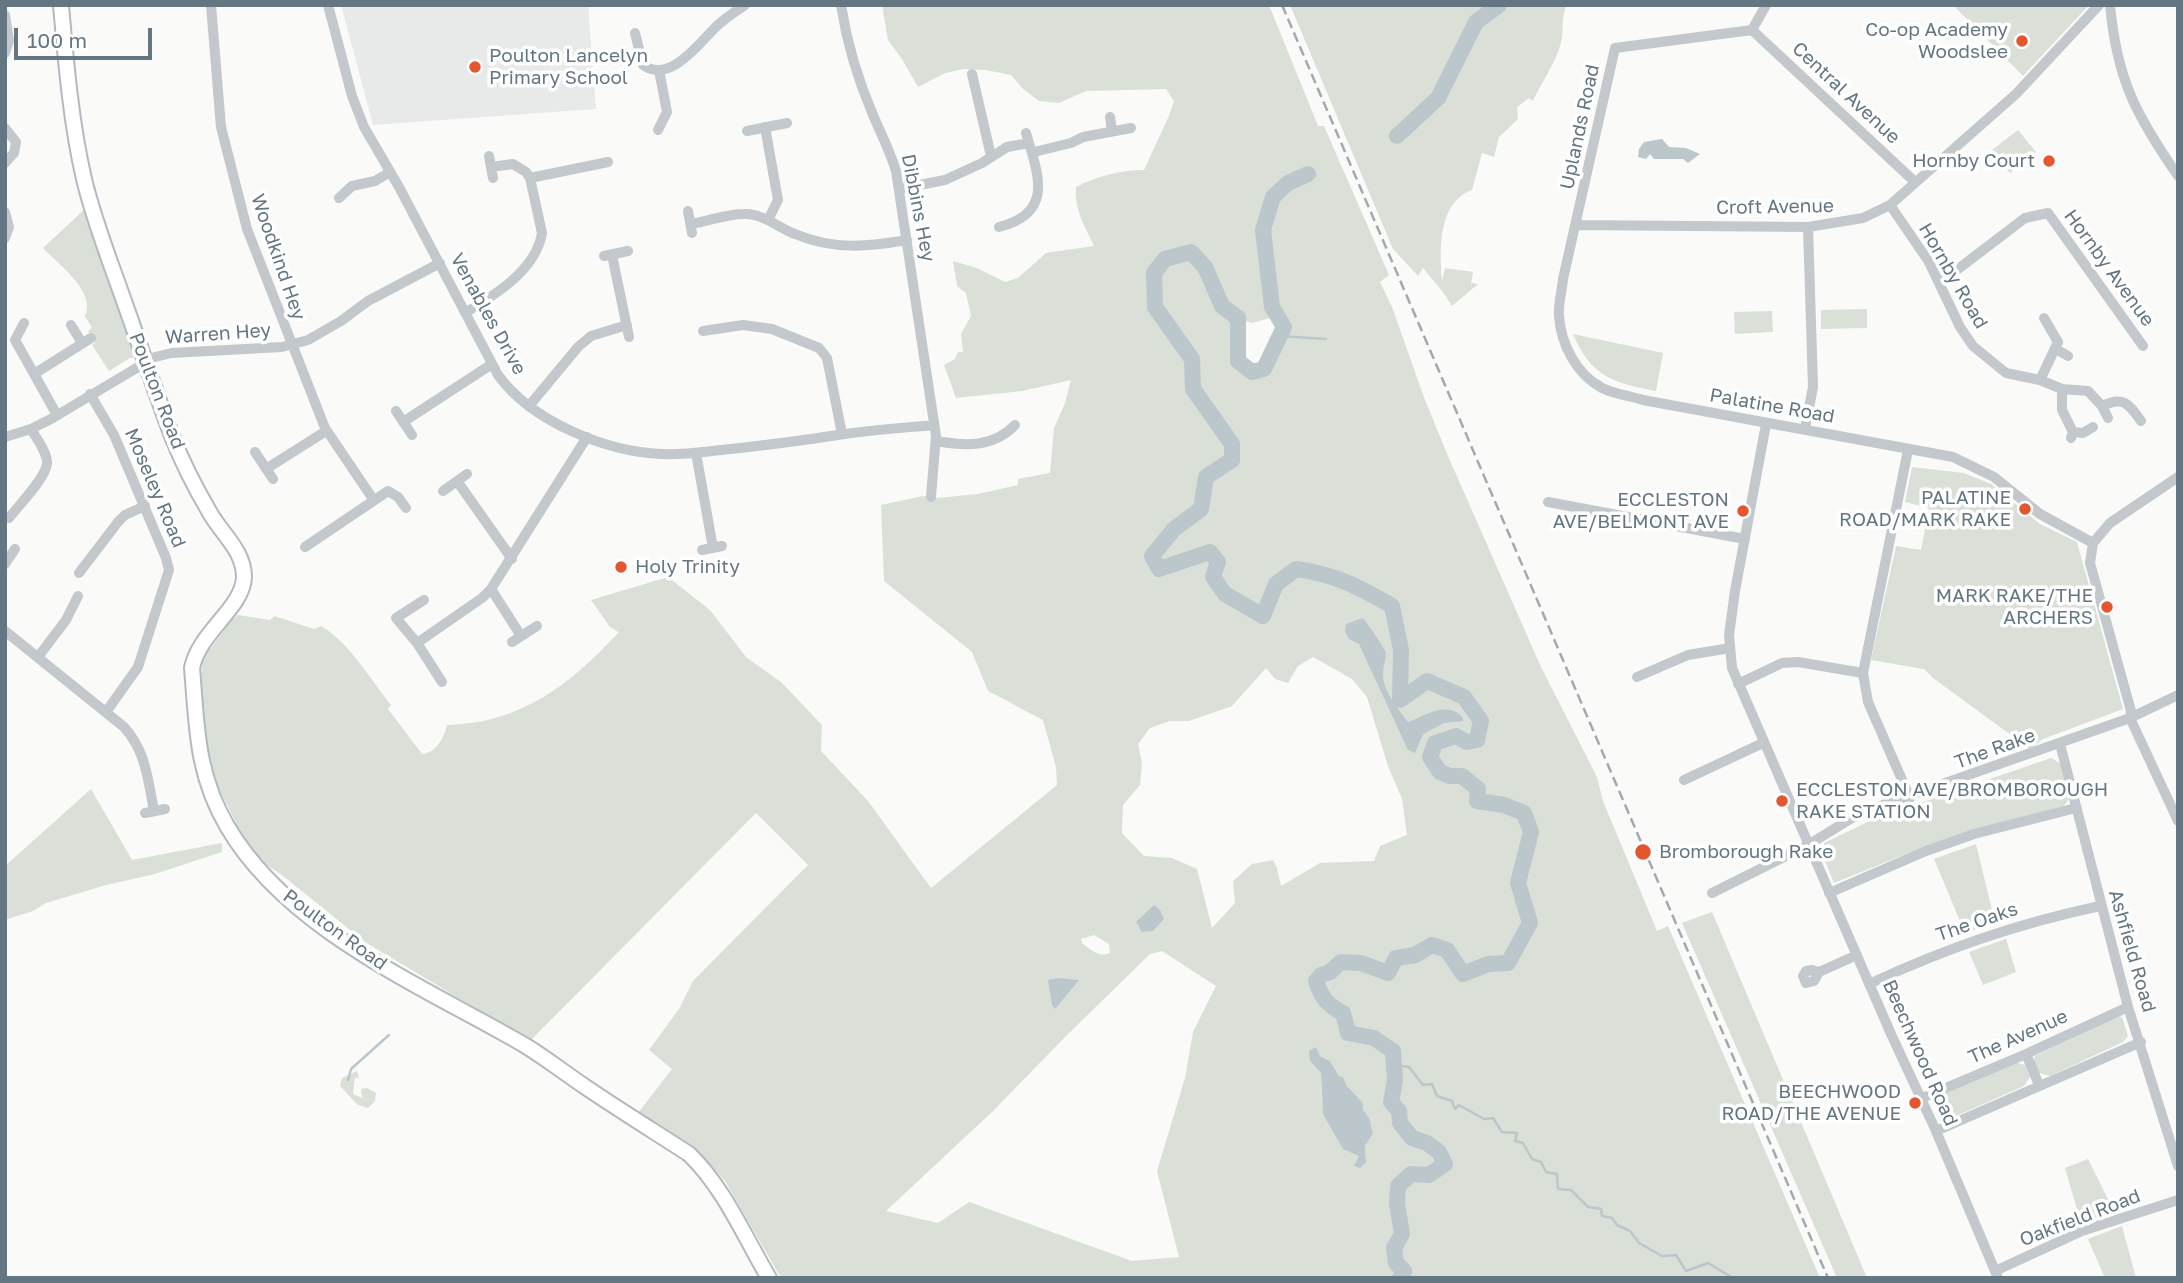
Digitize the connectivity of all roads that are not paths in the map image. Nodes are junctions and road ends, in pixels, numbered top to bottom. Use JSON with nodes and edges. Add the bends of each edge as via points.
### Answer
{"nodes":[{"id":1,"x":61,"y":5,"type":"edge"},
{"id":2,"x":211,"y":5,"type":"edge"},
{"id":3,"x":328,"y":5,"type":"edge"},
{"id":4,"x":745,"y":5,"type":"edge"},
{"id":5,"x":841,"y":5,"type":"edge"},
{"id":6,"x":1766,"y":5,"type":"edge"},
{"id":7,"x":2099,"y":5,"type":"edge"},
{"id":8,"x":2110,"y":5,"type":"edge"},
{"id":9,"x":5,"y":16,"type":"edge"},
{"id":10,"x":1752,"y":30,"type":"junction"},
{"id":11,"x":640,"y":40,"type":"dead end"},
{"id":12,"x":5,"y":52,"type":"edge"},
{"id":13,"x":659,"y":70,"type":"junction"},
{"id":14,"x":972,"y":74,"type":"dead end"},
{"id":15,"x":975,"y":88,"type":"junction"},
{"id":16,"x":962,"y":91,"type":"dead end"},
{"id":17,"x":1110,"y":117,"type":"dead end"},
{"id":18,"x":787,"y":123,"type":"dead end"},
{"id":19,"x":765,"y":127,"type":"junction"},
{"id":20,"x":5,"y":128,"type":"edge"},
{"id":21,"x":1131,"y":128,"type":"dead end"},
{"id":22,"x":658,"y":130,"type":"dead end"},
{"id":23,"x":747,"y":131,"type":"dead end"},
{"id":24,"x":1112,"y":131,"type":"junction"},
{"id":25,"x":1030,"y":143,"type":"junction"},
{"id":26,"x":991,"y":156,"type":"junction"},
{"id":27,"x":608,"y":162,"type":"dead end"},
{"id":28,"x":5,"y":163,"type":"edge"},
{"id":29,"x":491,"y":167,"type":"dead end"},
{"id":30,"x":390,"y":172,"type":"junction"},
{"id":31,"x":2178,"y":176,"type":"edge"},
{"id":32,"x":530,"y":178,"type":"junction"},
{"id":33,"x":1916,"y":182,"type":"junction"},
{"id":34,"x":899,"y":189,"type":"junction"},
{"id":35,"x":338,"y":198,"type":"dead end"},
{"id":36,"x":1890,"y":205,"type":"junction"},
{"id":37,"x":688,"y":211,"type":"dead end"},
{"id":38,"x":1005,"y":211,"type":"dead end"},
{"id":39,"x":5,"y":212,"type":"edge"},
{"id":40,"x":768,"y":220,"type":"junction"},
{"id":41,"x":1011,"y":224,"type":"junction"},
{"id":42,"x":1577,"y":225,"type":"junction"},
{"id":43,"x":999,"y":227,"type":"dead end"},
{"id":44,"x":1808,"y":227,"type":"junction"},
{"id":45,"x":5,"y":238,"type":"edge"},
{"id":46,"x":907,"y":240,"type":"junction"},
{"id":47,"x":628,"y":251,"type":"dead end"},
{"id":48,"x":440,"y":263,"type":"junction"},
{"id":49,"x":1941,"y":282,"type":"junction"},
{"id":50,"x":465,"y":313,"type":"junction"},
{"id":51,"x":2043,"y":318,"type":"dead end"},
{"id":52,"x":24,"y":323,"type":"dead end"},
{"id":53,"x":71,"y":325,"type":"dead end"},
{"id":54,"x":703,"y":331,"type":"dead end"},
{"id":55,"x":10,"y":340,"type":"edge"},
{"id":56,"x":290,"y":344,"type":"junction"},
{"id":57,"x":2143,"y":346,"type":"dead end"},
{"id":58,"x":2056,"y":349,"type":"junction"},
{"id":59,"x":2068,"y":356,"type":"dead end"},
{"id":60,"x":146,"y":361,"type":"junction"},
{"id":61,"x":492,"y":364,"type":"junction"},
{"id":62,"x":34,"y":374,"type":"junction"},
{"id":63,"x":2040,"y":380,"type":"junction"},
{"id":64,"x":2062,"y":389,"type":"junction"},
{"id":65,"x":90,"y":394,"type":"junction"},
{"id":66,"x":529,"y":406,"type":"junction"},
{"id":67,"x":2102,"y":406,"type":"junction"},
{"id":68,"x":396,"y":411,"type":"dead end"},
{"id":69,"x":57,"y":415,"type":"junction"},
{"id":70,"x":2108,"y":418,"type":"dead end"},
{"id":71,"x":2141,"y":421,"type":"dead end"},
{"id":72,"x":403,"y":422,"type":"junction"},
{"id":73,"x":1766,"y":424,"type":"junction"},
{"id":74,"x":934,"y":425,"type":"junction"},
{"id":75,"x":2093,"y":427,"type":"dead end"},
{"id":76,"x":31,"y":429,"type":"junction"},
{"id":77,"x":1805,"y":429,"type":"junction"},
{"id":78,"x":326,"y":431,"type":"junction"},
{"id":79,"x":1013,"y":432,"type":"dead end"},
{"id":80,"x":411,"y":435,"type":"dead end"},
{"id":81,"x":842,"y":435,"type":"junction"},
{"id":82,"x":5,"y":437,"type":"edge"},
{"id":83,"x":587,"y":437,"type":"junction"},
{"id":84,"x":936,"y":441,"type":"junction"},
{"id":85,"x":1908,"y":450,"type":"junction"},
{"id":86,"x":255,"y":452,"type":"dead end"},
{"id":87,"x":696,"y":453,"type":"junction"},
{"id":88,"x":266,"y":469,"type":"junction"},
{"id":89,"x":467,"y":474,"type":"dead end"},
{"id":90,"x":2178,"y":477,"type":"edge"},
{"id":91,"x":273,"y":479,"type":"dead end"},
{"id":92,"x":457,"y":481,"type":"junction"},
{"id":93,"x":443,"y":491,"type":"dead end"},
{"id":94,"x":931,"y":497,"type":"dead end"},
{"id":95,"x":373,"y":499,"type":"junction"},
{"id":96,"x":1548,"y":502,"type":"dead end"},
{"id":97,"x":145,"y":506,"type":"junction"},
{"id":98,"x":406,"y":509,"type":"dead end"},
{"id":99,"x":11,"y":510,"type":"dead end"},
{"id":100,"x":1745,"y":539,"type":"junction"},
{"id":101,"x":2093,"y":542,"type":"junction"},
{"id":102,"x":305,"y":547,"type":"dead end"},
{"id":103,"x":712,"y":548,"type":"dead end"},
{"id":104,"x":15,"y":549,"type":"dead end"},
{"id":105,"x":512,"y":559,"type":"junction"},
{"id":106,"x":10,"y":564,"type":"edge"},
{"id":107,"x":85,"y":569,"type":"dead end"},
{"id":108,"x":491,"y":589,"type":"junction"},
{"id":109,"x":72,"y":600,"type":"dead end"},
{"id":110,"x":424,"y":600,"type":"dead end"},
{"id":111,"x":537,"y":626,"type":"dead end"},
{"id":112,"x":5,"y":631,"type":"edge"},
{"id":113,"x":417,"y":643,"type":"junction"},
{"id":114,"x":1730,"y":648,"type":"junction"},
{"id":115,"x":38,"y":657,"type":"junction"},
{"id":116,"x":1863,"y":673,"type":"junction"},
{"id":117,"x":1637,"y":677,"type":"dead end"},
{"id":118,"x":442,"y":682,"type":"dead end"},
{"id":119,"x":1738,"y":684,"type":"junction"},
{"id":120,"x":2178,"y":695,"type":"edge"},
{"id":121,"x":106,"y":712,"type":"junction"},
{"id":122,"x":2130,"y":718,"type":"junction"},
{"id":123,"x":1763,"y":743,"type":"junction"},
{"id":124,"x":2060,"y":744,"type":"junction"},
{"id":125,"x":1684,"y":780,"type":"dead end"},
{"id":126,"x":1910,"y":798,"type":"junction"},
{"id":127,"x":2076,"y":808,"type":"junction"},
{"id":128,"x":155,"y":811,"type":"dead end"},
{"id":129,"x":2178,"y":821,"type":"edge"},
{"id":130,"x":1808,"y":845,"type":"junction"},
{"id":131,"x":1712,"y":893,"type":"dead end"},
{"id":132,"x":1829,"y":893,"type":"junction"},
{"id":133,"x":2101,"y":906,"type":"junction"},
{"id":134,"x":1857,"y":955,"type":"junction"},
{"id":135,"x":1819,"y":972,"type":"dead end"},
{"id":136,"x":1869,"y":984,"type":"junction"},
{"id":137,"x":2128,"y":1007,"type":"junction"},
{"id":138,"x":2141,"y":1042,"type":"junction"},
{"id":139,"x":2026,"y":1054,"type":"junction"},
{"id":140,"x":2039,"y":1085,"type":"junction"},
{"id":141,"x":1922,"y":1098,"type":"junction"},
{"id":142,"x":1936,"y":1131,"type":"junction"},
{"id":143,"x":2178,"y":1166,"type":"edge"},
{"id":144,"x":2178,"y":1200,"type":"edge"},
{"id":145,"x":1997,"y":1274,"type":"edge"},
{"id":146,"x":767,"y":1276,"type":"edge"}],
"edges":[{"from":1,"to":60,"type":"street","name":"Poulton Road","via":[[84,179]]},
{"from":2,"to":56,"type":"street","name":"Woodkind Hey","via":[[221,127],[257,259]]},
{"from":3,"to":30,"type":"street","name":"Venables Drive","via":[[352,96]]},
{"from":4,"to":13,"type":"street","via":[[716,26],[694,51]]},
{"from":5,"to":34,"type":"street","name":"Dibbins Hey","via":[[852,61],[891,151]]},
{"from":6,"to":10,"type":"street"},
{"from":7,"to":33,"type":"street","name":"Croft Avenue","via":[[2016,94]]},
{"from":8,"to":31,"type":"street","via":[[2117,58],[2132,103]]},
{"from":9,"to":12,"type":"street","via":[[9,41]]},
{"from":10,"to":33,"type":"street","name":"Central Avenue"},
{"from":10,"to":42,"type":"street","name":"Uplands Road","via":[[1615,48]]},
{"from":11,"to":13,"type":"street","via":[[643,65]]},
{"from":13,"to":22,"type":"street","via":[[667,112]]},
{"from":14,"to":15,"type":"street"},
{"from":15,"to":16,"type":"street"},
{"from":15,"to":26,"type":"street"},
{"from":17,"to":24,"type":"street"},
{"from":18,"to":19,"type":"street"},
{"from":19,"to":23,"type":"street"},
{"from":19,"to":40,"type":"street","via":[[778,200]]},
{"from":20,"to":28,"type":"street","via":[[16,142]]},
{"from":21,"to":24,"type":"street"},
{"from":24,"to":25,"type":"street","via":[[1071,143]]},
{"from":25,"to":26,"type":"street"},
{"from":25,"to":41,"type":"street","via":[[1038,197],[1033,208]]},
{"from":26,"to":34,"type":"street","via":[[944,180]]},
{"from":27,"to":32,"type":"street"},
{"from":29,"to":32,"type":"street","via":[[513,163]]},
{"from":30,"to":35,"type":"street","via":[[352,186]]},
{"from":30,"to":48,"type":"street","name":"Venables Drive"},
{"from":32,"to":50,"type":"street","via":[[542,233],[538,252],[485,302]]},
{"from":33,"to":36,"type":"street","name":"Croft Avenue"},
{"from":34,"to":46,"type":"street","name":"Dibbins Hey"},
{"from":36,"to":44,"type":"street","name":"Croft Avenue","via":[[1863,218]]},
{"from":36,"to":49,"type":"street","name":"Hornby Road"},
{"from":37,"to":40,"type":"street","via":[[692,229],[746,213]]},
{"from":38,"to":41,"type":"street"},
{"from":39,"to":45,"type":"street","via":[[9,227]]},
{"from":40,"to":46,"type":"street","via":[[835,246]]},
{"from":41,"to":43,"type":"street"},
{"from":42,"to":44,"type":"street","name":"Croft Avenue"},
{"from":42,"to":73,"type":"street","name":"Palatine Road","via":[[1559,314],[1565,345],[1584,373],[1602,388],[1643,400]]},
{"from":44,"to":77,"type":"street","via":[[1813,387]]},
{"from":46,"to":74,"type":"street","name":"Dibbins Hey"},
{"from":47,"to":66,"type":"street","via":[[608,256],[628,331],[591,336]]},
{"from":48,"to":50,"type":"street","name":"Venables Drive"},
{"from":48,"to":56,"type":"street","name":"Warren Hey","via":[[368,301],[321,334]]},
{"from":49,"to":57,"type":"street","name":"Hornby Avenue","via":[[2025,218],[2048,213]]},
{"from":49,"to":63,"type":"street","name":"Hornby Road","via":[[1973,346],[2007,373]]},
{"from":50,"to":61,"type":"street","name":"Venables Drive"},
{"from":51,"to":58,"type":"street","via":[[2058,342]]},
{"from":52,"to":55,"type":"street"},
{"from":53,"to":62,"type":"street","via":[[87,340]]},
{"from":54,"to":81,"type":"street","via":[[743,325],[772,329],[820,348],[827,358]]},
{"from":55,"to":62,"type":"street"},
{"from":56,"to":60,"type":"street","name":"Warren Hey","via":[[172,353]]},
{"from":56,"to":78,"type":"street","name":"Woodkind Hey"},
{"from":58,"to":59,"type":"street"},
{"from":58,"to":63,"type":"street"},
{"from":60,"to":65,"type":"street","name":"Warren Hey"},
{"from":60,"to":146,"type":"street","name":"Poulton Road","via":[[174,440],[209,513],[239,554],[243,568],[241,594],[205,638],[192,668],[201,765],[240,847],[293,903],[338,936],[527,1047],[689,1154],[722,1195]]},
{"from":61,"to":66,"type":"street","name":"Venables Drive","via":[[506,386]]},
{"from":61,"to":72,"type":"street"},
{"from":62,"to":69,"type":"street"},
{"from":63,"to":64,"type":"street","name":"Hornby Road"},
{"from":64,"to":67,"type":"street","name":"Hornby Road","via":[[2088,391]]},
{"from":64,"to":75,"type":"street","via":[[2062,410],[2072,435]]},
{"from":65,"to":69,"type":"street","name":"Warren Hey"},
{"from":65,"to":97,"type":"street","name":"Moseley Road"},
{"from":66,"to":83,"type":"street","name":"Venables Drive"},
{"from":67,"to":70,"type":"street"},
{"from":67,"to":71,"type":"street","via":[[2127,397]]},
{"from":68,"to":72,"type":"street"},
{"from":69,"to":76,"type":"street","name":"Warren Hey"},
{"from":72,"to":80,"type":"street"},
{"from":73,"to":77,"type":"street","name":"Palatine Road"},
{"from":73,"to":100,"type":"street","name":"Beechwood Road"},
{"from":74,"to":81,"type":"street","name":"Venables Drive"},
{"from":74,"to":84,"type":"street","name":"Dibbins Hey"},
{"from":76,"to":82,"type":"street","name":"Warren Hey"},
{"from":76,"to":99,"type":"street","via":[[47,463],[41,477]]},
{"from":77,"to":85,"type":"street","name":"Palatine Road"},
{"from":78,"to":88,"type":"street"},
{"from":78,"to":95,"type":"street","name":"Woodkind Hey"},
{"from":79,"to":84,"type":"street","via":[[980,444]]},
{"from":81,"to":87,"type":"street","name":"Venables Drive"},
{"from":83,"to":87,"type":"street","name":"Venables Drive","via":[[633,450]]},
{"from":83,"to":105,"type":"street"},
{"from":84,"to":94,"type":"street","name":"Dibbins Hey"},
{"from":85,"to":101,"type":"street","name":"Palatine Road","via":[[1975,466],[2040,514]]},
{"from":85,"to":116,"type":"street"},
{"from":86,"to":88,"type":"street"},
{"from":87,"to":103,"type":"street"},
{"from":88,"to":91,"type":"street"},
{"from":89,"to":92,"type":"street"},
{"from":90,"to":101,"type":"street","via":[[2110,523]]},
{"from":92,"to":93,"type":"street"},
{"from":92,"to":105,"type":"street"},
{"from":95,"to":98,"type":"street","via":[[388,491]]},
{"from":95,"to":102,"type":"street"},
{"from":96,"to":100,"type":"street","via":[[1565,510]]},
{"from":97,"to":107,"type":"street","via":[[118,522]]},
{"from":97,"to":121,"type":"street","name":"Moseley Road","via":[[169,570],[138,667]]},
{"from":100,"to":114,"type":"street","name":"Beechwood Road"},
{"from":101,"to":122,"type":"street","via":[[2090,564]]},
{"from":104,"to":106,"type":"street"},
{"from":105,"to":108,"type":"street"},
{"from":108,"to":111,"type":"street","via":[[517,639]]},
{"from":108,"to":113,"type":"street"},
{"from":109,"to":115,"type":"street","via":[[66,620]]},
{"from":110,"to":113,"type":"street","via":[[396,618]]},
{"from":112,"to":115,"type":"street"},
{"from":113,"to":118,"type":"street"},
{"from":114,"to":117,"type":"street","via":[[1688,655]]},
{"from":114,"to":119,"type":"street","name":"Beechwood Road"},
{"from":115,"to":121,"type":"street"},
{"from":116,"to":119,"type":"street","via":[[1782,663]]},
{"from":116,"to":126,"type":"street","via":[[1868,702]]},
{"from":119,"to":123,"type":"street","name":"Beechwood Road"},
{"from":120,"to":122,"type":"street","name":"The Rake"},
{"from":121,"to":128,"type":"street","via":[[137,741]]},
{"from":122,"to":124,"type":"street","name":"The Rake"},
{"from":122,"to":129,"type":"street"},
{"from":123,"to":125,"type":"street"},
{"from":123,"to":130,"type":"street","name":"Beechwood Road"},
{"from":124,"to":126,"type":"street","name":"The Rake"},
{"from":124,"to":127,"type":"street","name":"Ashfield Road"},
{"from":126,"to":130,"type":"street","name":"The Rake","via":[[1860,813]]},
{"from":127,"to":132,"type":"street","via":[[1926,850]]},
{"from":127,"to":133,"type":"street","name":"Ashfield Road"},
{"from":130,"to":131,"type":"street","name":"The Rake"},
{"from":130,"to":132,"type":"street","name":"Beechwood Road"},
{"from":132,"to":134,"type":"street","name":"Beechwood Road"},
{"from":133,"to":136,"type":"street","name":"The Oaks","via":[[1998,932]]},
{"from":133,"to":137,"type":"street","name":"Ashfield Road"},
{"from":134,"to":135,"type":"street"},
{"from":134,"to":136,"type":"street","name":"Beechwood Road"},
{"from":136,"to":141,"type":"street","name":"Beechwood Road"},
{"from":137,"to":138,"type":"street","name":"Ashfield Road"},
{"from":137,"to":139,"type":"street","name":"The Avenue"},
{"from":138,"to":140,"type":"street"},
{"from":138,"to":143,"type":"street","name":"Ashfield Road"},
{"from":139,"to":140,"type":"street"},
{"from":139,"to":141,"type":"street","name":"The Avenue"},
{"from":140,"to":142,"type":"street"},
{"from":141,"to":142,"type":"street","name":"Beechwood Road"},
{"from":142,"to":145,"type":"street","name":"Beechwood Road"},
{"from":144,"to":145,"type":"street","name":"Oakfield Road","via":[[2082,1231]]}]}
